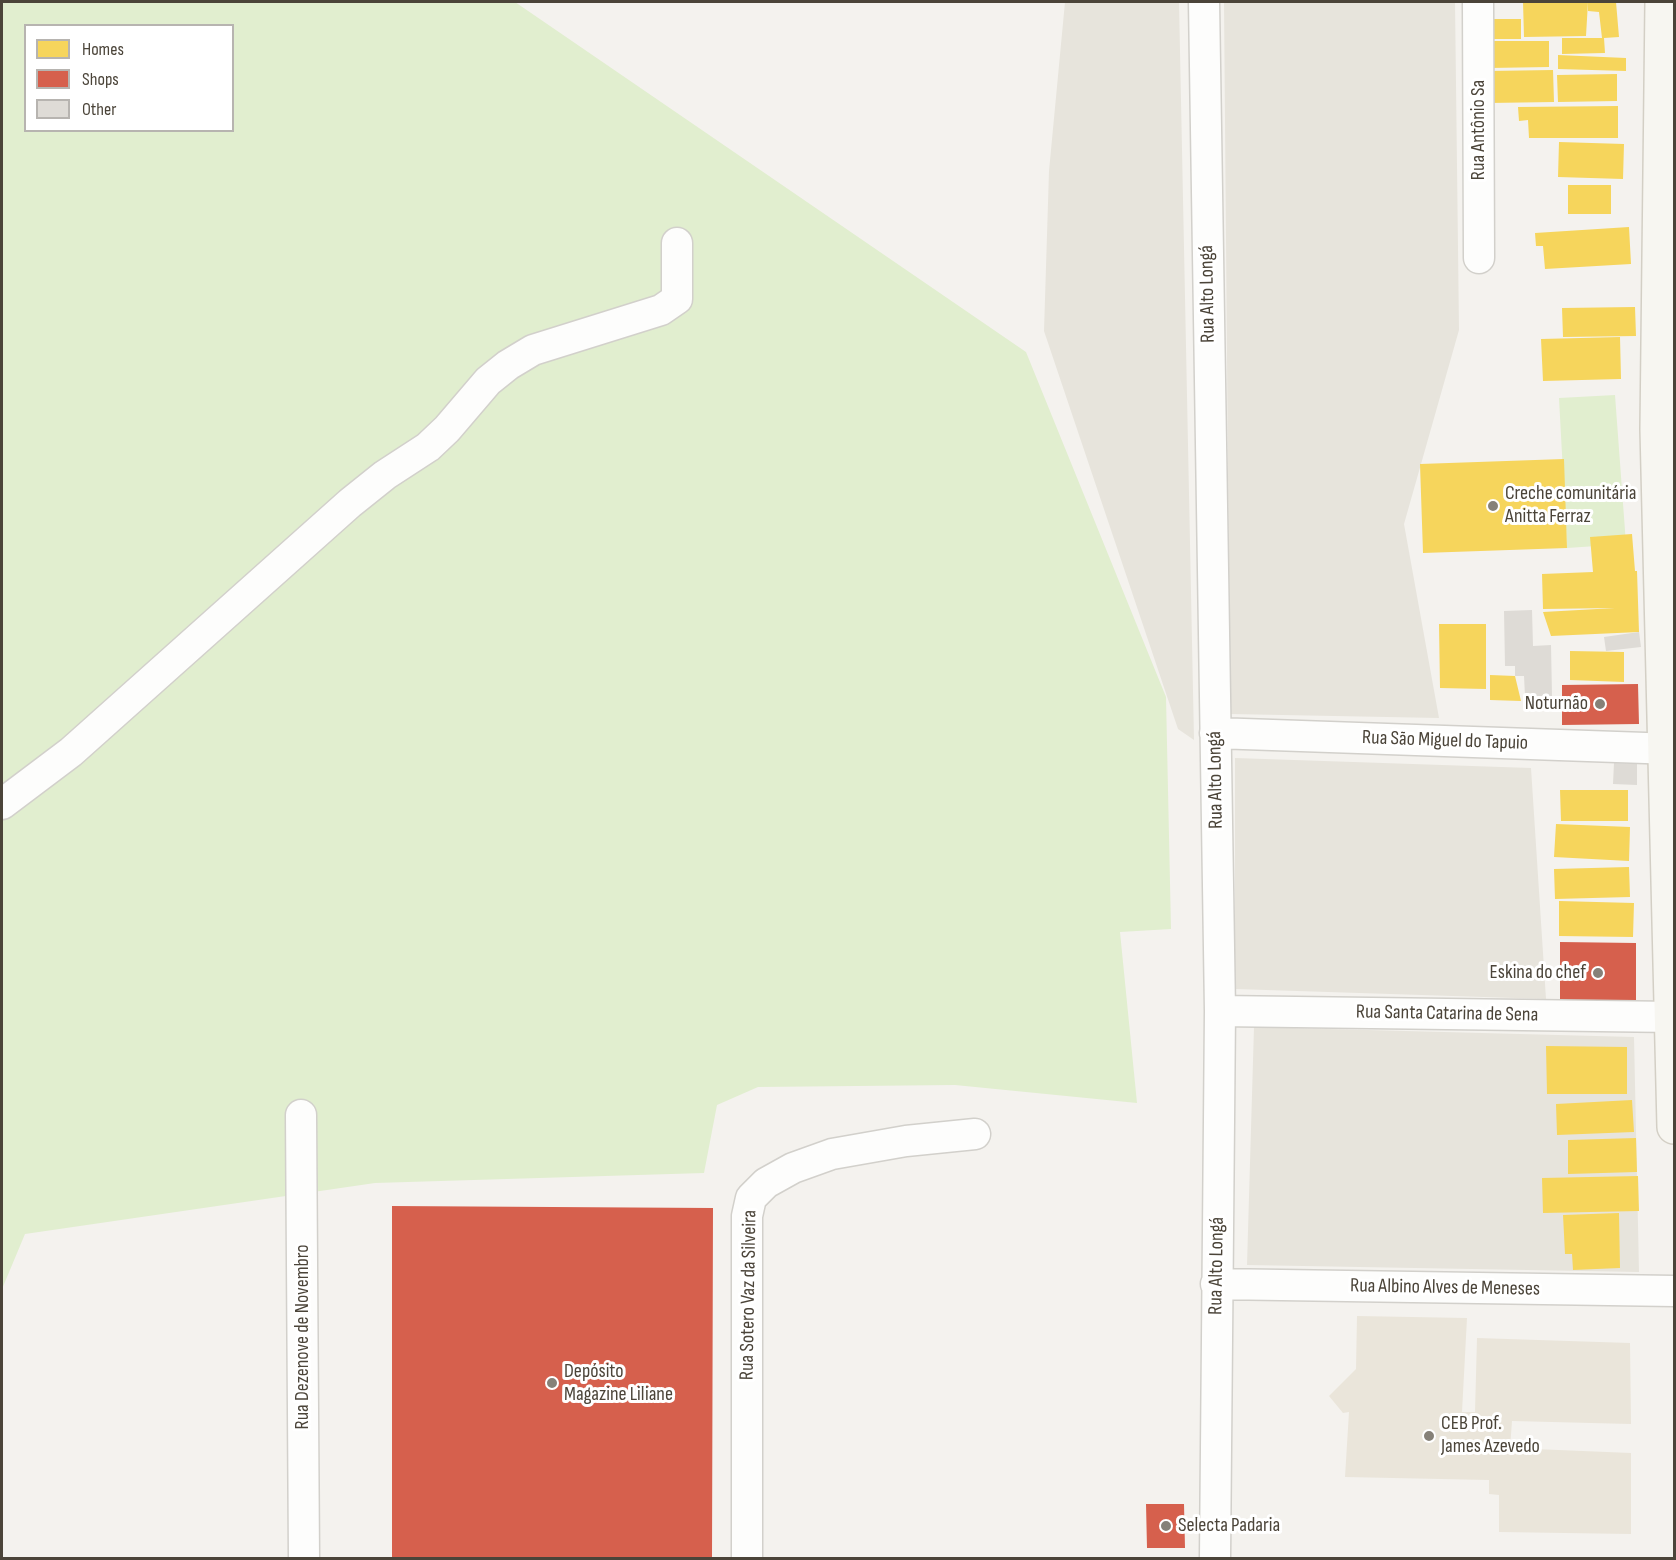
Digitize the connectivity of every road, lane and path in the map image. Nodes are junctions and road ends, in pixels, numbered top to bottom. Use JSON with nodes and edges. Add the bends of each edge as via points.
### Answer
{"nodes":[{"id":1,"x":1204,"y":2,"type":"edge"},
{"id":2,"x":1478,"y":2,"type":"edge"},
{"id":3,"x":1662,"y":2,"type":"edge"},
{"id":4,"x":677,"y":243,"type":"dead end"},
{"id":5,"x":1479,"y":258,"type":"dead end"},
{"id":6,"x":1666,"y":430,"type":"edge"},
{"id":7,"x":1215,"y":733,"type":"junction"},
{"id":8,"x":1670,"y":749,"type":"edge"},
{"id":9,"x":2,"y":804,"type":"edge"},
{"id":10,"x":1220,"y":1011,"type":"junction"},
{"id":11,"x":1674,"y":1017,"type":"edge"},
{"id":12,"x":301,"y":1114,"type":"dead end"},
{"id":13,"x":1674,"y":1127,"type":"edge"},
{"id":14,"x":975,"y":1134,"type":"dead end"},
{"id":15,"x":1216,"y":1284,"type":"junction"},
{"id":16,"x":1674,"y":1292,"type":"edge"},
{"id":17,"x":304,"y":1558,"type":"edge"},
{"id":18,"x":747,"y":1558,"type":"edge"},
{"id":19,"x":1215,"y":1558,"type":"edge"}],
"edges":[{"from":1,"to":7,"type":"street","name":"Rua Alto Longá"},
{"from":2,"to":5,"type":"street","name":"Rua Antônio Sa"},
{"from":3,"to":6,"type":"street"},
{"from":4,"to":9,"type":"street","via":[[677,299],[661,310],[533,350],[508,365],[488,381],[428,447],[350,503],[71,752]]},
{"from":6,"to":8,"type":"street"},
{"from":7,"to":8,"type":"street","name":"Rua São Miguel do Tapuio"},
{"from":7,"to":10,"type":"street","name":"Rua Alto Longá"},
{"from":8,"to":11,"type":"street"},
{"from":10,"to":11,"type":"street","name":"Rua Santa Catarina de Sena"},
{"from":10,"to":15,"type":"street","name":"Rua Alto Longá"},
{"from":11,"to":13,"type":"street"},
{"from":12,"to":17,"type":"street","name":"Rua Dezenove de Novembro"},
{"from":14,"to":18,"type":"street","name":"Rua Sotero Vaz da Silveira","via":[[832,1154],[793,1168],[766,1183],[751,1198],[747,1216]]},
{"from":15,"to":16,"type":"street","name":"Rua Albino Alves de Meneses"},
{"from":15,"to":19,"type":"street","name":"Rua Alto Longá"}]}
